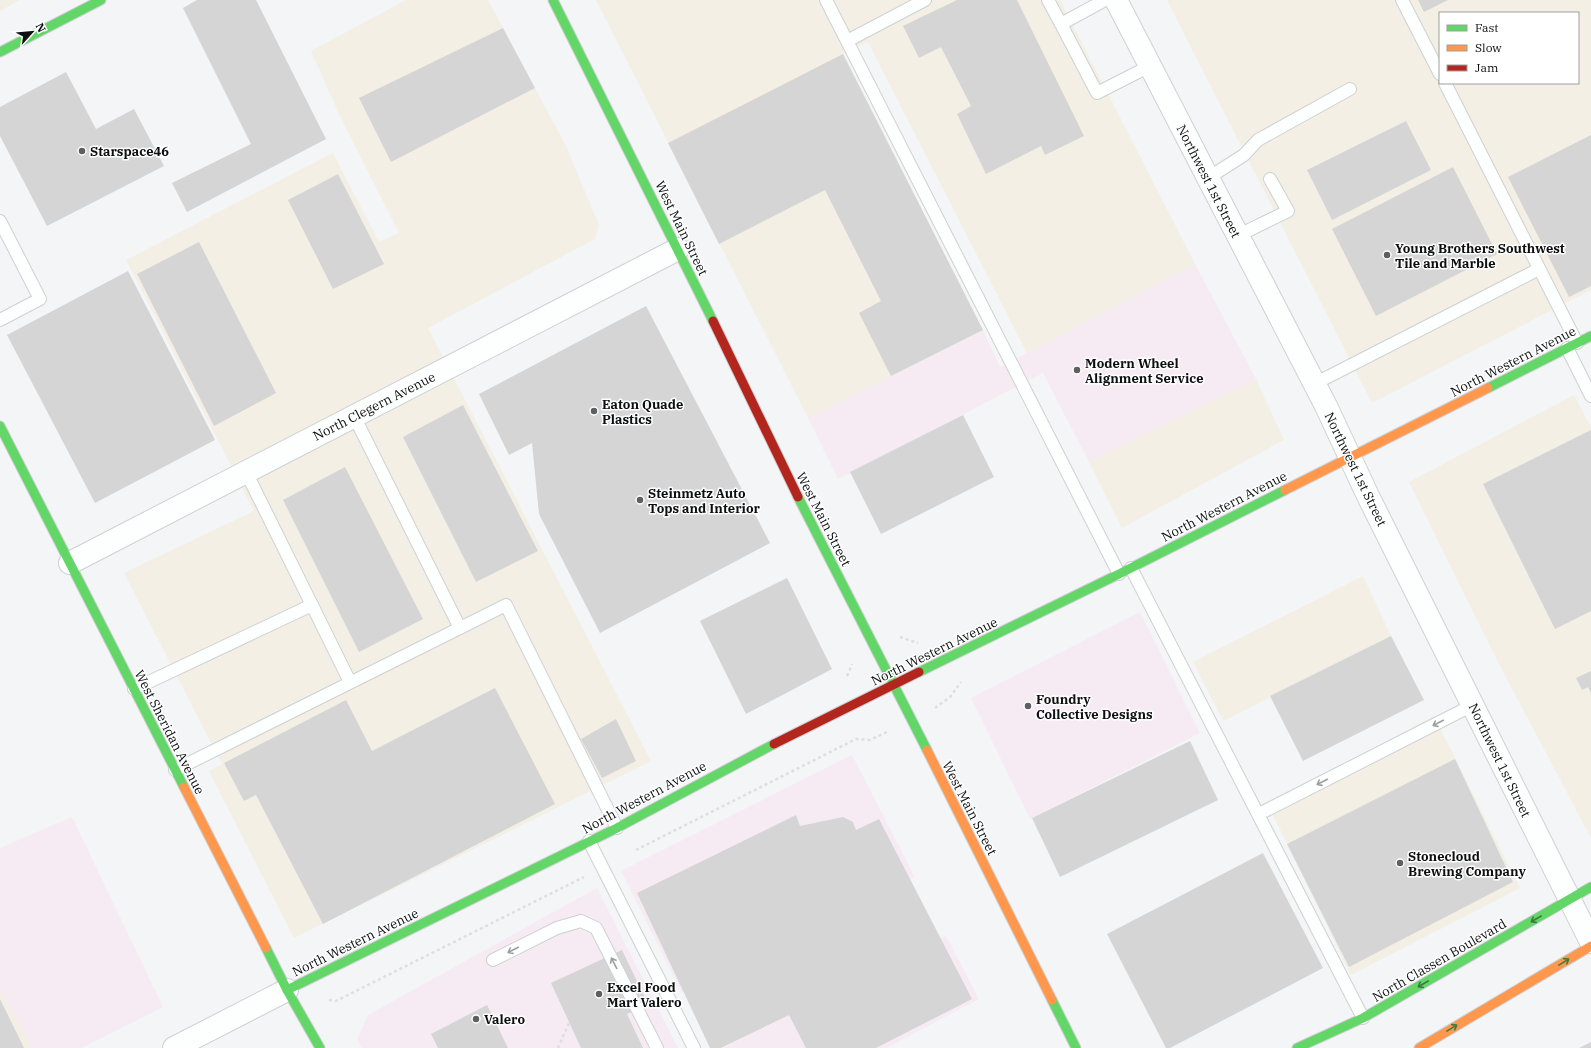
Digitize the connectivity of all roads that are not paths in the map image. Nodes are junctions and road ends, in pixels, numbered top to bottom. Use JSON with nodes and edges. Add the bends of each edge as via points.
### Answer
{"nodes":[{"id":1,"x":101,"y":0,"type":"edge"},
{"id":2,"x":553,"y":0,"type":"edge"},
{"id":3,"x":826,"y":0,"type":"edge"},
{"id":4,"x":925,"y":0,"type":"edge"},
{"id":5,"x":1048,"y":0,"type":"edge"},
{"id":6,"x":1105,"y":0,"type":"edge"},
{"id":7,"x":1116,"y":0,"type":"edge"},
{"id":8,"x":1402,"y":0,"type":"edge"},
{"id":9,"x":1061,"y":24,"type":"junction"},
{"id":10,"x":847,"y":42,"type":"junction"},
{"id":11,"x":0,"y":52,"type":"edge"},
{"id":12,"x":1150,"y":66,"type":"junction"},
{"id":13,"x":1439,"y":72,"type":"edge"},
{"id":14,"x":1445,"y":84,"type":"edge"},
{"id":15,"x":1350,"y":89,"type":"dead end"},
{"id":16,"x":1208,"y":178,"type":"junction"},
{"id":17,"x":1270,"y":178,"type":"dead end"},
{"id":18,"x":0,"y":222,"type":"edge"},
{"id":19,"x":1237,"y":236,"type":"junction"},
{"id":20,"x":678,"y":248,"type":"junction"},
{"id":21,"x":1540,"y":269,"type":"junction"},
{"id":22,"x":0,"y":320,"type":"edge"},
{"id":23,"x":1591,"y":336,"type":"edge"},
{"id":24,"x":1572,"y":346,"type":"junction"},
{"id":25,"x":1314,"y":384,"type":"junction"},
{"id":26,"x":1591,"y":396,"type":"edge"},
{"id":27,"x":354,"y":416,"type":"junction"},
{"id":28,"x":0,"y":426,"type":"edge"},
{"id":29,"x":1350,"y":458,"type":"junction"},
{"id":30,"x":246,"y":472,"type":"junction"},
{"id":31,"x":70,"y":563,"type":"junction"},
{"id":32,"x":1131,"y":568,"type":"junction"},
{"id":33,"x":1118,"y":574,"type":"junction"},
{"id":34,"x":312,"y":605,"type":"junction"},
{"id":35,"x":460,"y":628,"type":"junction"},
{"id":36,"x":350,"y":682,"type":"junction"},
{"id":37,"x":894,"y":685,"type":"junction"},
{"id":38,"x":134,"y":689,"type":"junction"},
{"id":39,"x":1473,"y":705,"type":"junction"},
{"id":40,"x":175,"y":770,"type":"junction"},
{"id":41,"x":1259,"y":814,"type":"junction"},
{"id":42,"x":617,"y":828,"type":"junction"},
{"id":43,"x":589,"y":841,"type":"junction"},
{"id":44,"x":1591,"y":887,"type":"edge"},
{"id":45,"x":1570,"y":900,"type":"junction"},
{"id":46,"x":1591,"y":942,"type":"edge"},
{"id":47,"x":1591,"y":946,"type":"edge"},
{"id":48,"x":493,"y":960,"type":"dead end"},
{"id":49,"x":287,"y":990,"type":"junction"},
{"id":50,"x":1364,"y":1018,"type":"junction"},
{"id":51,"x":174,"y":1048,"type":"edge"},
{"id":52,"x":320,"y":1048,"type":"edge"},
{"id":53,"x":656,"y":1048,"type":"edge"},
{"id":54,"x":694,"y":1048,"type":"edge"},
{"id":55,"x":1076,"y":1048,"type":"edge"},
{"id":56,"x":1297,"y":1048,"type":"edge"},
{"id":57,"x":1418,"y":1048,"type":"edge"}],
"edges":[{"from":1,"to":11,"type":"main road"},
{"from":2,"to":20,"type":"main road","name":"West Main Street"},
{"from":3,"to":10,"type":"lane"},
{"from":4,"to":10,"type":"lane"},
{"from":5,"to":9,"type":"lane"},
{"from":6,"to":9,"type":"lane"},
{"from":7,"to":12,"type":"street","name":"Northwest 1st Street"},
{"from":8,"to":13,"type":"lane"},
{"from":9,"to":12,"type":"lane","via":[[1097,93]]},
{"from":10,"to":33,"type":"lane"},
{"from":12,"to":16,"type":"street","name":"Northwest 1st Street"},
{"from":14,"to":21,"type":"lane"},
{"from":15,"to":16,"type":"lane","via":[[1258,140],[1244,155]]},
{"from":16,"to":19,"type":"street","name":"Northwest 1st Street"},
{"from":17,"to":19,"type":"lane","via":[[1288,211]]},
{"from":18,"to":22,"type":"lane","via":[[40,299]]},
{"from":19,"to":25,"type":"street","name":"Northwest 1st Street"},
{"from":20,"to":27,"type":"street","name":"North Clegern Avenue"},
{"from":20,"to":37,"type":"main road","name":"West Main Street","via":[[796,493]]},
{"from":21,"to":24,"type":"lane"},
{"from":21,"to":25,"type":"lane"},
{"from":23,"to":24,"type":"main road","name":"North Western Avenue"},
{"from":24,"to":26,"type":"lane"},
{"from":24,"to":29,"type":"main road","name":"North Western Avenue"},
{"from":25,"to":29,"type":"street","name":"Northwest 1st Street"},
{"from":27,"to":30,"type":"street","name":"North Clegern Avenue"},
{"from":27,"to":35,"type":"lane"},
{"from":28,"to":31,"type":"main road","name":"West Sheridan Avenue"},
{"from":29,"to":32,"type":"main road","name":"North Western Avenue"},
{"from":29,"to":39,"type":"street","name":"Northwest 1st Street"},
{"from":30,"to":31,"type":"street","name":"North Clegern Avenue"},
{"from":30,"to":34,"type":"lane"},
{"from":31,"to":38,"type":"main road","name":"West Sheridan Avenue"},
{"from":32,"to":33,"type":"main road","name":"North Western Avenue"},
{"from":32,"to":41,"type":"lane"},
{"from":33,"to":37,"type":"main road","name":"North Western Avenue"},
{"from":34,"to":36,"type":"lane"},
{"from":34,"to":38,"type":"lane"},
{"from":35,"to":36,"type":"lane"},
{"from":35,"to":42,"type":"lane","via":[[506,605]]},
{"from":36,"to":40,"type":"lane"},
{"from":37,"to":42,"type":"main road","name":"North Western Avenue","via":[[740,761]]},
{"from":37,"to":55,"type":"main road","name":"West Main Street"},
{"from":38,"to":40,"type":"main road","name":"West Sheridan Avenue"},
{"from":39,"to":41,"type":"lane","one_way":true},
{"from":39,"to":45,"type":"street","name":"Northwest 1st Street"},
{"from":40,"to":49,"type":"main road","name":"West Sheridan Avenue"},
{"from":41,"to":50,"type":"lane"},
{"from":42,"to":43,"type":"main road","name":"North Western Avenue"},
{"from":43,"to":49,"type":"main road","name":"North Western Avenue"},
{"from":43,"to":54,"type":"lane"},
{"from":44,"to":45,"type":"main road","name":"North Classen Boulevard"},
{"from":45,"to":46,"type":"street","name":"Northwest 1st Street"},
{"from":45,"to":50,"type":"main road","name":"North Classen Boulevard","one_way":true},
{"from":57,"to":47,"type":"main road","one_way":true},
{"from":53,"to":48,"type":"lane","one_way":true,"via":[[596,928],[581,921],[557,928]]},
{"from":49,"to":51,"type":"street"},
{"from":49,"to":52,"type":"main road","name":"West Sheridan Avenue"},
{"from":50,"to":56,"type":"main road","name":"North Classen Boulevard"}]}
